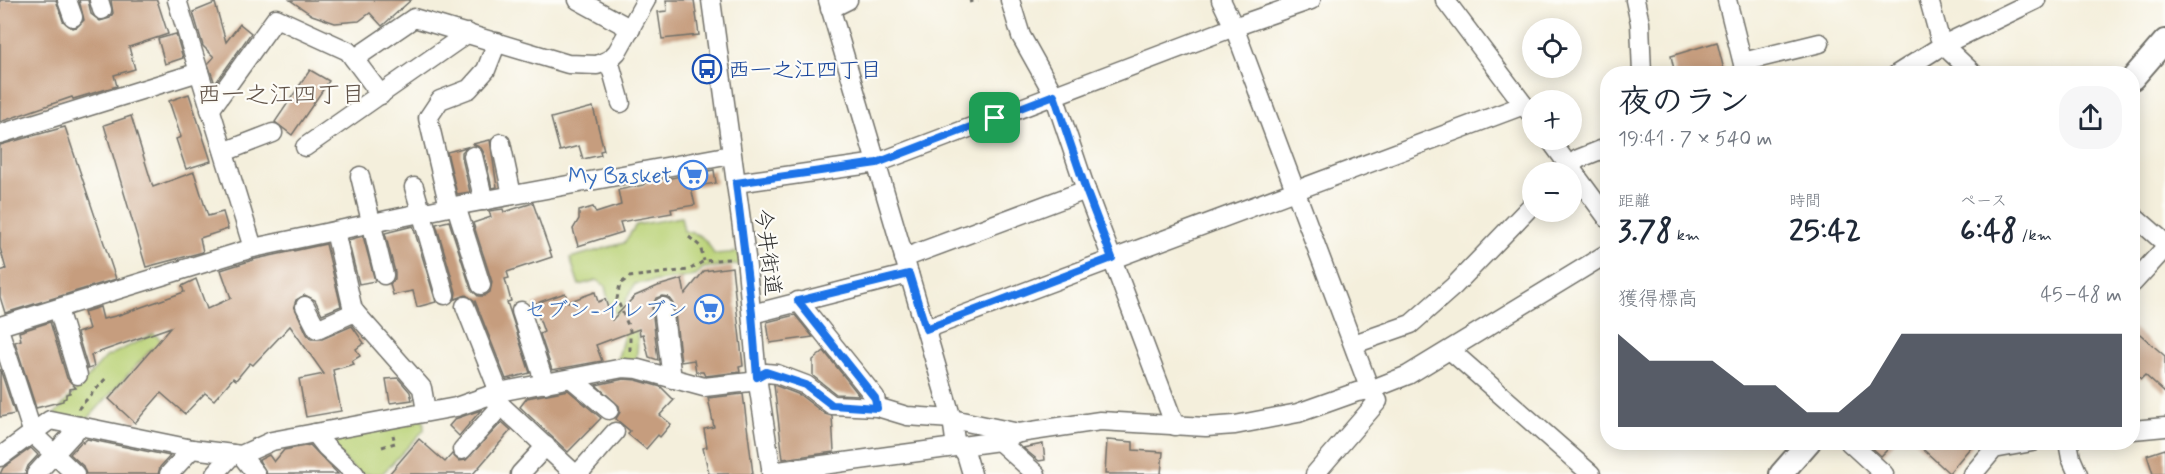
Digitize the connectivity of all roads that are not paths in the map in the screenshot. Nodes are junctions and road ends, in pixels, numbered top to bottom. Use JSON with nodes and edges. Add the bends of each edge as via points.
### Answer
{"nodes":[{"id":1,"x":177,"y":0,"type":"edge"},
{"id":2,"x":578,"y":0,"type":"edge"},
{"id":3,"x":646,"y":0,"type":"edge"},
{"id":4,"x":711,"y":0,"type":"edge"},
{"id":5,"x":848,"y":0,"type":"edge"},
{"id":6,"x":1010,"y":0,"type":"edge"},
{"id":7,"x":1221,"y":0,"type":"edge"},
{"id":8,"x":1311,"y":0,"type":"edge"},
{"id":9,"x":1444,"y":0,"type":"edge"},
{"id":10,"x":1635,"y":0,"type":"edge"},
{"id":11,"x":1727,"y":0,"type":"edge"},
{"id":12,"x":1929,"y":0,"type":"edge"},
{"id":13,"x":2036,"y":0,"type":"edge"},
{"id":14,"x":829,"y":4,"type":"edge"},
{"id":15,"x":1234,"y":27,"type":"junction"},
{"id":16,"x":631,"y":29,"type":"junction"},
{"id":17,"x":468,"y":33,"type":"junction"},
{"id":18,"x":2165,"y":41,"type":"edge"},
{"id":19,"x":497,"y":42,"type":"junction"},
{"id":20,"x":1820,"y":43,"type":"dead end"},
{"id":21,"x":1943,"y":45,"type":"junction"},
{"id":22,"x":354,"y":59,"type":"junction"},
{"id":23,"x":609,"y":60,"type":"junction"},
{"id":24,"x":1642,"y":66,"type":"edge"},
{"id":25,"x":1744,"y":66,"type":"edge"},
{"id":26,"x":1750,"y":66,"type":"edge"},
{"id":27,"x":1910,"y":66,"type":"edge"},
{"id":28,"x":1965,"y":66,"type":"edge"},
{"id":29,"x":2140,"y":70,"type":"edge"},
{"id":30,"x":199,"y":72,"type":"junction"},
{"id":31,"x":381,"y":95,"type":"junction"},
{"id":32,"x":1054,"y":95,"type":"junction"},
{"id":33,"x":1522,"y":102,"type":"edge"},
{"id":34,"x":621,"y":103,"type":"dead end"},
{"id":35,"x":210,"y":110,"type":"junction"},
{"id":36,"x":1522,"y":113,"type":"edge"},
{"id":37,"x":273,"y":133,"type":"dead end"},
{"id":38,"x":0,"y":134,"type":"edge"},
{"id":39,"x":501,"y":143,"type":"dead end"},
{"id":40,"x":305,"y":147,"type":"dead end"},
{"id":41,"x":1600,"y":150,"type":"edge"},
{"id":42,"x":224,"y":152,"type":"junction"},
{"id":43,"x":731,"y":155,"type":"junction"},
{"id":44,"x":473,"y":156,"type":"dead end"},
{"id":45,"x":1575,"y":162,"type":"edge"},
{"id":46,"x":877,"y":163,"type":"junction"},
{"id":47,"x":360,"y":176,"type":"dead end"},
{"id":48,"x":736,"y":183,"type":"junction"},
{"id":49,"x":414,"y":187,"type":"dead end"},
{"id":50,"x":1582,"y":188,"type":"edge"},
{"id":51,"x":1296,"y":189,"type":"junction"},
{"id":52,"x":1086,"y":190,"type":"junction"},
{"id":53,"x":512,"y":195,"type":"junction"},
{"id":54,"x":484,"y":201,"type":"junction"},
{"id":55,"x":453,"y":206,"type":"junction"},
{"id":56,"x":1600,"y":209,"type":"edge"},
{"id":57,"x":420,"y":213,"type":"junction"},
{"id":58,"x":1522,"y":215,"type":"edge"},
{"id":59,"x":2140,"y":222,"type":"edge"},
{"id":60,"x":372,"y":223,"type":"junction"},
{"id":61,"x":335,"y":231,"type":"junction"},
{"id":62,"x":2165,"y":246,"type":"edge"},
{"id":63,"x":254,"y":248,"type":"junction"},
{"id":64,"x":1112,"y":258,"type":"junction"},
{"id":65,"x":1600,"y":258,"type":"edge"},
{"id":66,"x":906,"y":266,"type":"junction"},
{"id":67,"x":384,"y":275,"type":"dead end"},
{"id":68,"x":2140,"y":275,"type":"edge"},
{"id":69,"x":481,"y":285,"type":"dead end"},
{"id":70,"x":445,"y":295,"type":"dead end"},
{"id":71,"x":798,"y":301,"type":"junction"},
{"id":72,"x":305,"y":306,"type":"dead end"},
{"id":73,"x":465,"y":306,"type":"dead end"},
{"id":74,"x":663,"y":307,"type":"dead end"},
{"id":75,"x":58,"y":309,"type":"junction"},
{"id":76,"x":520,"y":311,"type":"dead end"},
{"id":77,"x":356,"y":312,"type":"junction"},
{"id":78,"x":752,"y":314,"type":"junction"},
{"id":79,"x":0,"y":326,"type":"edge"},
{"id":80,"x":926,"y":329,"type":"junction"},
{"id":81,"x":0,"y":332,"type":"edge"},
{"id":82,"x":1354,"y":344,"type":"junction"},
{"id":83,"x":1451,"y":351,"type":"junction"},
{"id":84,"x":78,"y":375,"type":"dead end"},
{"id":85,"x":757,"y":377,"type":"junction"},
{"id":86,"x":572,"y":379,"type":"junction"},
{"id":87,"x":672,"y":379,"type":"junction"},
{"id":88,"x":545,"y":384,"type":"junction"},
{"id":89,"x":1370,"y":390,"type":"junction"},
{"id":90,"x":497,"y":398,"type":"junction"},
{"id":91,"x":877,"y":408,"type":"junction"},
{"id":92,"x":609,"y":410,"type":"dead end"},
{"id":93,"x":426,"y":411,"type":"junction"},
{"id":94,"x":952,"y":419,"type":"junction"},
{"id":95,"x":72,"y":425,"type":"junction"},
{"id":96,"x":1175,"y":426,"type":"junction"},
{"id":97,"x":2165,"y":427,"type":"edge"},
{"id":98,"x":2140,"y":429,"type":"edge"},
{"id":99,"x":615,"y":432,"type":"dead end"},
{"id":100,"x":315,"y":433,"type":"junction"},
{"id":101,"x":1019,"y":433,"type":"junction"},
{"id":102,"x":33,"y":434,"type":"junction"},
{"id":103,"x":999,"y":441,"type":"junction"},
{"id":104,"x":546,"y":446,"type":"junction"},
{"id":105,"x":959,"y":446,"type":"junction"},
{"id":106,"x":192,"y":449,"type":"junction"},
{"id":107,"x":462,"y":450,"type":"dead end"},
{"id":108,"x":1802,"y":450,"type":"edge"},
{"id":109,"x":1858,"y":450,"type":"edge"},
{"id":110,"x":1993,"y":450,"type":"edge"},
{"id":111,"x":2069,"y":450,"type":"edge"},
{"id":112,"x":55,"y":454,"type":"junction"},
{"id":113,"x":237,"y":454,"type":"junction"},
{"id":114,"x":892,"y":455,"type":"junction"},
{"id":115,"x":0,"y":457,"type":"edge"},
{"id":116,"x":1320,"y":472,"type":"edge"},
{"id":117,"x":772,"y":473,"type":"edge"},
{"id":118,"x":36,"y":474,"type":"edge"},
{"id":119,"x":75,"y":474,"type":"edge"},
{"id":120,"x":169,"y":474,"type":"edge"},
{"id":121,"x":215,"y":474,"type":"edge"},
{"id":122,"x":256,"y":474,"type":"edge"},
{"id":123,"x":355,"y":474,"type":"edge"},
{"id":124,"x":520,"y":474,"type":"edge"},
{"id":125,"x":577,"y":474,"type":"edge"},
{"id":126,"x":894,"y":474,"type":"edge"},
{"id":127,"x":972,"y":474,"type":"edge"},
{"id":128,"x":1036,"y":474,"type":"edge"},
{"id":129,"x":1591,"y":474,"type":"edge"},
{"id":130,"x":1781,"y":474,"type":"edge"},
{"id":131,"x":1884,"y":474,"type":"edge"},
{"id":132,"x":1973,"y":474,"type":"edge"},
{"id":133,"x":2078,"y":474,"type":"edge"}],
"edges":[{"from":1,"to":30,"type":"street"},
{"from":2,"to":16,"type":"street"},
{"from":3,"to":16,"type":"street"},
{"from":4,"to":43,"type":"street","name":"今井街道"},
{"from":5,"to":14,"type":"street"},
{"from":6,"to":32,"type":"street","via":[[1021,36]]},
{"from":7,"to":15,"type":"street"},
{"from":8,"to":15,"type":"street"},
{"from":9,"to":33,"type":"street"},
{"from":10,"to":24,"type":"street"},
{"from":11,"to":25,"type":"street"},
{"from":12,"to":21,"type":"street"},
{"from":13,"to":21,"type":"street"},
{"from":14,"to":46,"type":"street"},
{"from":15,"to":32,"type":"street"},
{"from":15,"to":51,"type":"street"},
{"from":16,"to":23,"type":"street"},
{"from":17,"to":19,"type":"street"},
{"from":17,"to":22,"type":"street","via":[[414,18]]},
{"from":17,"to":31,"type":"street"},
{"from":18,"to":29,"type":"main road"},
{"from":19,"to":23,"type":"street","via":[[568,64],[597,65]]},
{"from":19,"to":55,"type":"street","via":[[486,70],[469,89],[440,100],[428,118]]},
{"from":20,"to":26,"type":"street"},
{"from":21,"to":27,"type":"street"},
{"from":21,"to":28,"type":"street"},
{"from":22,"to":31,"type":"street"},
{"from":22,"to":35,"type":"street","via":[[348,51],[276,18]]},
{"from":23,"to":34,"type":"street"},
{"from":30,"to":35,"type":"street"},
{"from":30,"to":38,"type":"street"},
{"from":31,"to":40,"type":"street"},
{"from":32,"to":46,"type":"street"},
{"from":32,"to":52,"type":"street"},
{"from":35,"to":42,"type":"street"},
{"from":36,"to":51,"type":"street"},
{"from":37,"to":42,"type":"street"},
{"from":39,"to":53,"type":"street"},
{"from":41,"to":45,"type":"street"},
{"from":42,"to":63,"type":"street"},
{"from":43,"to":48,"type":"street","name":"今井街道"},
{"from":43,"to":53,"type":"street"},
{"from":44,"to":54,"type":"street"},
{"from":46,"to":48,"type":"street"},
{"from":46,"to":66,"type":"street"},
{"from":47,"to":60,"type":"street"},
{"from":48,"to":78,"type":"street","name":"今井街道"},
{"from":49,"to":57,"type":"street"},
{"from":50,"to":56,"type":"street"},
{"from":51,"to":64,"type":"street"},
{"from":51,"to":82,"type":"street"},
{"from":52,"to":64,"type":"street"},
{"from":52,"to":66,"type":"street"},
{"from":53,"to":54,"type":"street"},
{"from":54,"to":55,"type":"street"},
{"from":55,"to":57,"type":"street"},
{"from":55,"to":69,"type":"street"},
{"from":57,"to":60,"type":"street"},
{"from":57,"to":70,"type":"street"},
{"from":58,"to":82,"type":"street","via":[[1411,324]]},
{"from":59,"to":62,"type":"street"},
{"from":60,"to":61,"type":"street"},
{"from":60,"to":67,"type":"street"},
{"from":61,"to":63,"type":"street"},
{"from":61,"to":77,"type":"street"},
{"from":62,"to":68,"type":"street"},
{"from":63,"to":75,"type":"street"},
{"from":64,"to":80,"type":"street"},
{"from":64,"to":96,"type":"street"},
{"from":65,"to":83,"type":"street"},
{"from":66,"to":71,"type":"street"},
{"from":66,"to":80,"type":"street"},
{"from":71,"to":78,"type":"street"},
{"from":71,"to":91,"type":"street","via":[[875,398]]},
{"from":72,"to":77,"type":"street","via":[[317,329]]},
{"from":73,"to":90,"type":"street"},
{"from":74,"to":87,"type":"street"},
{"from":75,"to":79,"type":"street"},
{"from":75,"to":84,"type":"street"},
{"from":76,"to":88,"type":"street"},
{"from":77,"to":93,"type":"street","via":[[422,388]]},
{"from":78,"to":85,"type":"street","name":"今井街道"},
{"from":80,"to":94,"type":"street"},
{"from":81,"to":102,"type":"street"},
{"from":82,"to":89,"type":"street"},
{"from":83,"to":89,"type":"street"},
{"from":83,"to":129,"type":"street"},
{"from":85,"to":87,"type":"street","via":[[750,382],[704,387]]},
{"from":85,"to":91,"type":"street","via":[[766,372],[806,385],[832,405]]},
{"from":85,"to":117,"type":"street","name":"今井街道"},
{"from":86,"to":87,"type":"street","via":[[623,368]]},
{"from":86,"to":88,"type":"street"},
{"from":86,"to":92,"type":"street"},
{"from":88,"to":90,"type":"street"},
{"from":89,"to":96,"type":"street","via":[[1298,413],[1235,425]]},
{"from":89,"to":116,"type":"street","via":[[1378,400]]},
{"from":90,"to":93,"type":"street"},
{"from":90,"to":104,"type":"street"},
{"from":90,"to":107,"type":"street"},
{"from":91,"to":94,"type":"street","via":[[907,416]]},
{"from":93,"to":100,"type":"street"},
{"from":94,"to":101,"type":"street"},
{"from":94,"to":105,"type":"street"},
{"from":95,"to":102,"type":"street","via":[[50,420]]},
{"from":95,"to":106,"type":"street"},
{"from":95,"to":112,"type":"street"},
{"from":96,"to":101,"type":"street","via":[[1100,420]]},
{"from":97,"to":98,"type":"street"},
{"from":99,"to":125,"type":"street"},
{"from":100,"to":113,"type":"street","via":[[272,441]]},
{"from":100,"to":123,"type":"street"},
{"from":101,"to":103,"type":"street"},
{"from":102,"to":112,"type":"street"},
{"from":102,"to":115,"type":"street"},
{"from":103,"to":105,"type":"street"},
{"from":103,"to":128,"type":"street"},
{"from":104,"to":124,"type":"street"},
{"from":104,"to":125,"type":"street"},
{"from":105,"to":114,"type":"street"},
{"from":105,"to":127,"type":"street"},
{"from":106,"to":113,"type":"street"},
{"from":106,"to":120,"type":"street"},
{"from":108,"to":130,"type":"main road"},
{"from":109,"to":131,"type":"street"},
{"from":110,"to":132,"type":"street"},
{"from":111,"to":133,"type":"street"},
{"from":112,"to":118,"type":"street"},
{"from":112,"to":119,"type":"street"},
{"from":113,"to":121,"type":"street"},
{"from":113,"to":122,"type":"street"},
{"from":114,"to":117,"type":"street"},
{"from":114,"to":126,"type":"street"}]}
